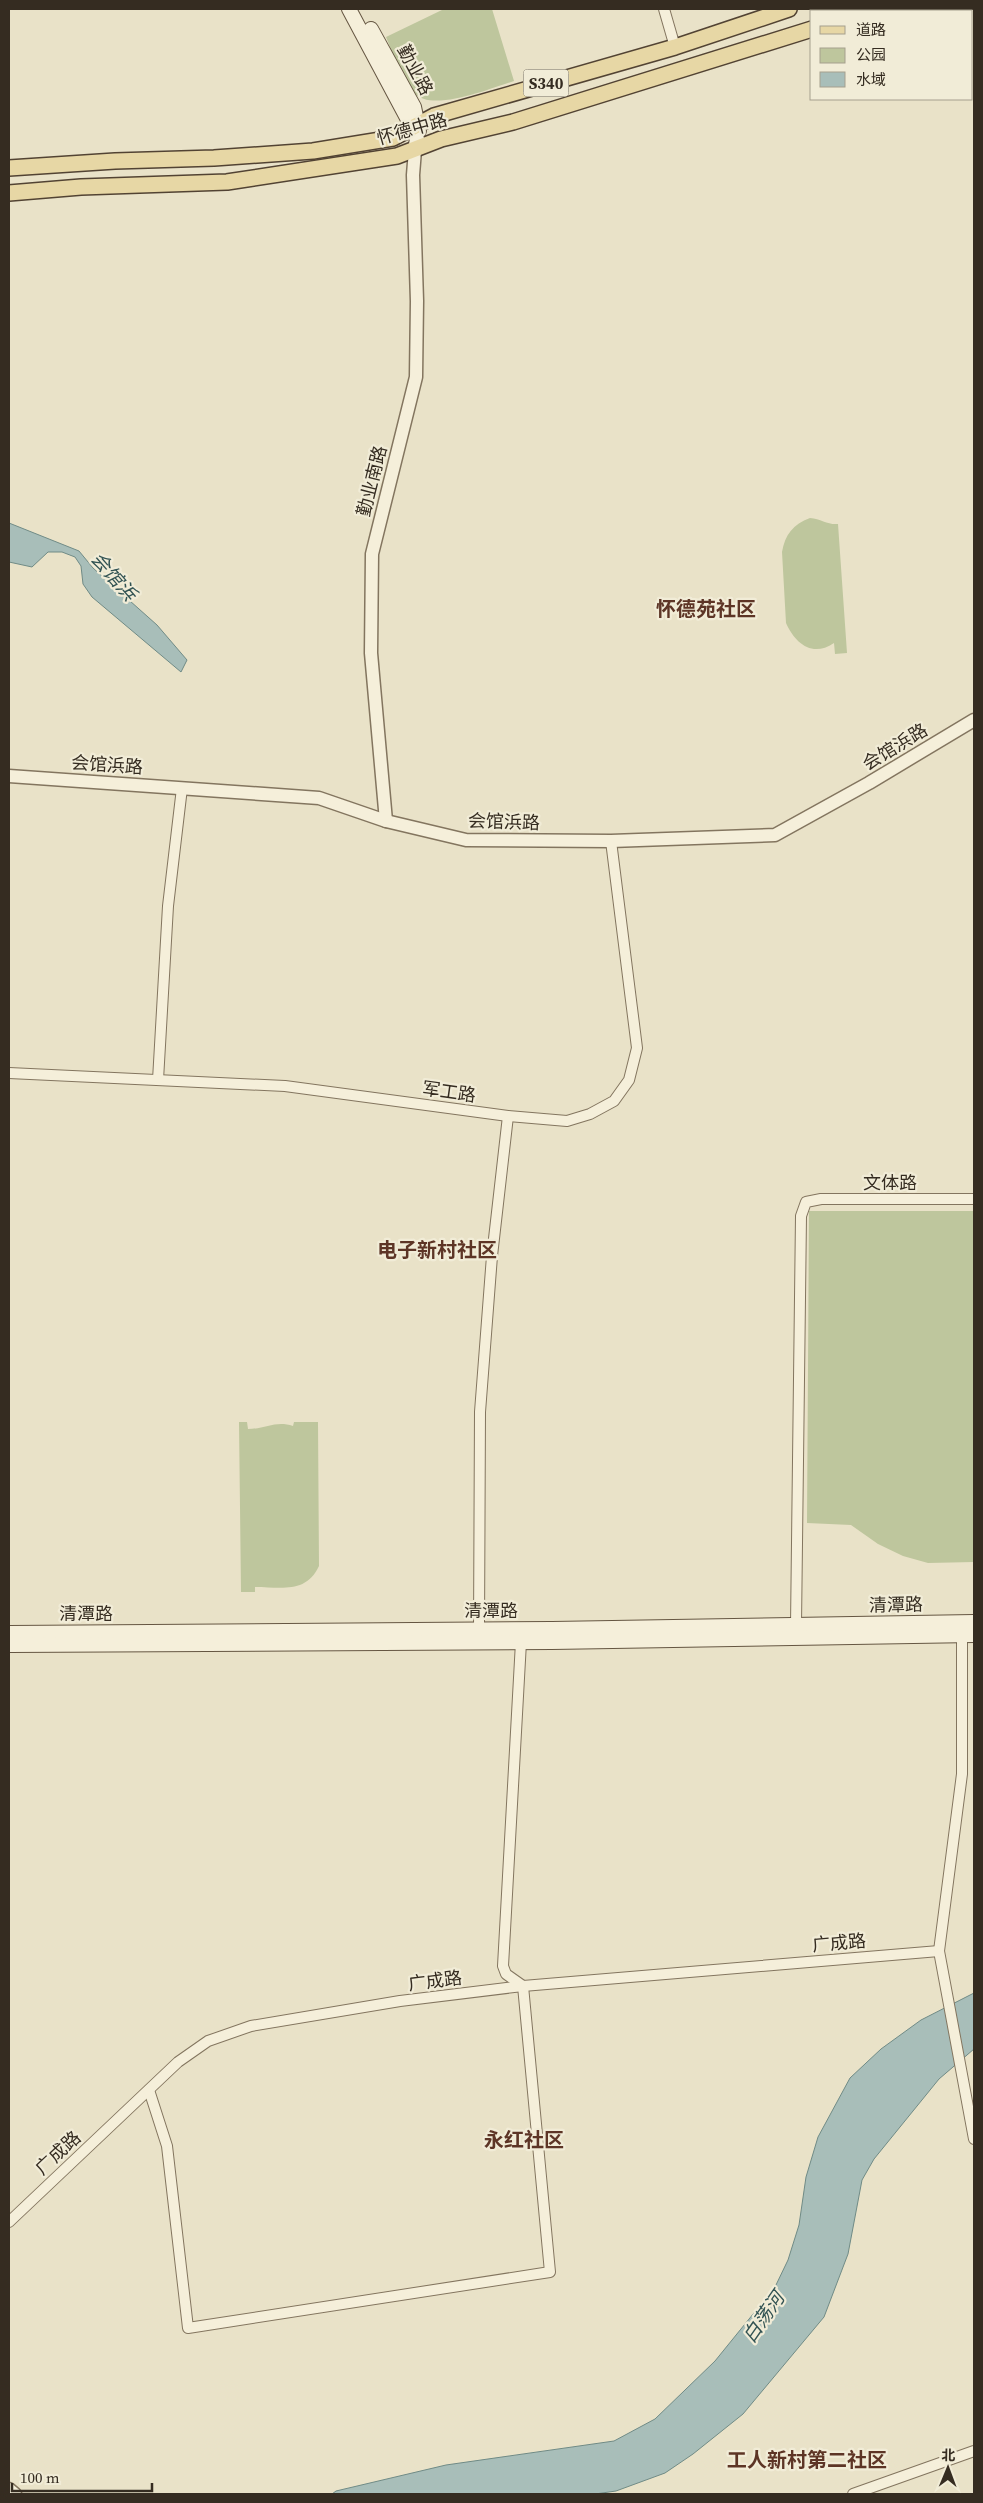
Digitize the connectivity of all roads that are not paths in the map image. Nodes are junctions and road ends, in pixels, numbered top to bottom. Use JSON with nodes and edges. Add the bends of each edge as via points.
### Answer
{"nodes":[{"id":1,"x":664,"y":9,"type":"edge"},
{"id":2,"x":789,"y":9,"type":"edge"},
{"id":3,"x":355,"y":10,"type":"edge"},
{"id":4,"x":810,"y":30,"type":"edge"},
{"id":5,"x":675,"y":47,"type":"junction"},
{"id":6,"x":416,"y":136,"type":"junction"},
{"id":7,"x":9,"y":168,"type":"edge"},
{"id":8,"x":9,"y":193,"type":"edge"},
{"id":9,"x":974,"y":720,"type":"edge"},
{"id":10,"x":9,"y":776,"type":"edge"},
{"id":11,"x":182,"y":788,"type":"junction"},
{"id":12,"x":386,"y":821,"type":"junction"},
{"id":13,"x":611,"y":841,"type":"junction"},
{"id":14,"x":9,"y":1073,"type":"edge"},
{"id":15,"x":158,"y":1080,"type":"junction"},
{"id":16,"x":508,"y":1116,"type":"junction"},
{"id":17,"x":974,"y":1199,"type":"edge"},
{"id":18,"x":796,"y":1625,"type":"junction"},
{"id":19,"x":968,"y":1629,"type":"edge"},
{"id":20,"x":479,"y":1630,"type":"junction"},
{"id":21,"x":9,"y":1633,"type":"edge"},
{"id":22,"x":521,"y":1642,"type":"junction"},
{"id":23,"x":9,"y":1645,"type":"edge"},
{"id":24,"x":939,"y":1951,"type":"junction"},
{"id":25,"x":523,"y":1986,"type":"junction"},
{"id":26,"x":149,"y":2090,"type":"junction"},
{"id":27,"x":974,"y":2139,"type":"edge"},
{"id":28,"x":9,"y":2222,"type":"edge"},
{"id":29,"x":974,"y":2451,"type":"edge"},
{"id":30,"x":9,"y":2489,"type":"edge"},
{"id":31,"x":15,"y":2494,"type":"edge"},
{"id":32,"x":853,"y":2494,"type":"edge"}],
"edges":[{"from":1,"to":5,"type":"street"},
{"from":2,"to":5,"type":"main road","name":"怀德中路"},
{"from":3,"to":6,"type":"main road","name":"勤业路","via":[[414,107]]},
{"from":4,"to":6,"type":"main road","name":"怀德中路","via":[[513,122],[440,139]]},
{"from":5,"to":6,"type":"main road","name":"怀德中路","number":"S340","via":[[443,114]]},
{"from":6,"to":7,"type":"main road","name":"怀德中路","via":[[313,151]]},
{"from":6,"to":8,"type":"main road","name":"怀德中路","via":[[397,156],[227,182]]},
{"from":6,"to":12,"type":"street","name":"勤业南路","via":[[413,176],[416,377],[372,554],[371,653]]},
{"from":9,"to":13,"type":"street","name":"会馆浜路","via":[[775,835]]},
{"from":10,"to":11,"type":"street","name":"会馆浜路"},
{"from":11,"to":12,"type":"street","name":"会馆浜路","via":[[320,798]]},
{"from":11,"to":15,"type":"street","via":[[168,906]]},
{"from":12,"to":13,"type":"street","name":"会馆浜路","via":[[466,840]]},
{"from":13,"to":16,"type":"street","name":"军工路","via":[[637,1048],[630,1080],[614,1101],[568,1121]]},
{"from":14,"to":15,"type":"street","name":"军工路"},
{"from":15,"to":16,"type":"street","name":"军工路","via":[[285,1086]]},
{"from":16,"to":20,"type":"street","via":[[492,1256],[480,1412]]},
{"from":17,"to":18,"type":"street","name":"文体路","via":[[821,1199],[806,1202],[801,1216]]},
{"from":18,"to":19,"type":"main road","name":"清潭路"},
{"from":18,"to":20,"type":"main road","name":"清潭路"},
{"from":19,"to":22,"type":"main road","name":"清潭路"},
{"from":19,"to":24,"type":"street","via":[[962,1774]]},
{"from":20,"to":21,"type":"main road","name":"清潭路"},
{"from":22,"to":23,"type":"main road","name":"清潭路"},
{"from":22,"to":25,"type":"street","via":[[503,1966],[506,1974]]},
{"from":24,"to":25,"type":"street","name":"广成路"},
{"from":24,"to":27,"type":"street"},
{"from":25,"to":26,"type":"street","name":"广成路","via":[[400,2001],[250,2026],[208,2041],[178,2062]]},
{"from":25,"to":26,"type":"street","via":[[550,2272],[188,2328],[166,2146]]},
{"from":26,"to":28,"type":"street","name":"广成路"},
{"from":29,"to":32,"type":"street"},
{"from":30,"to":31,"type":"street"}]}
